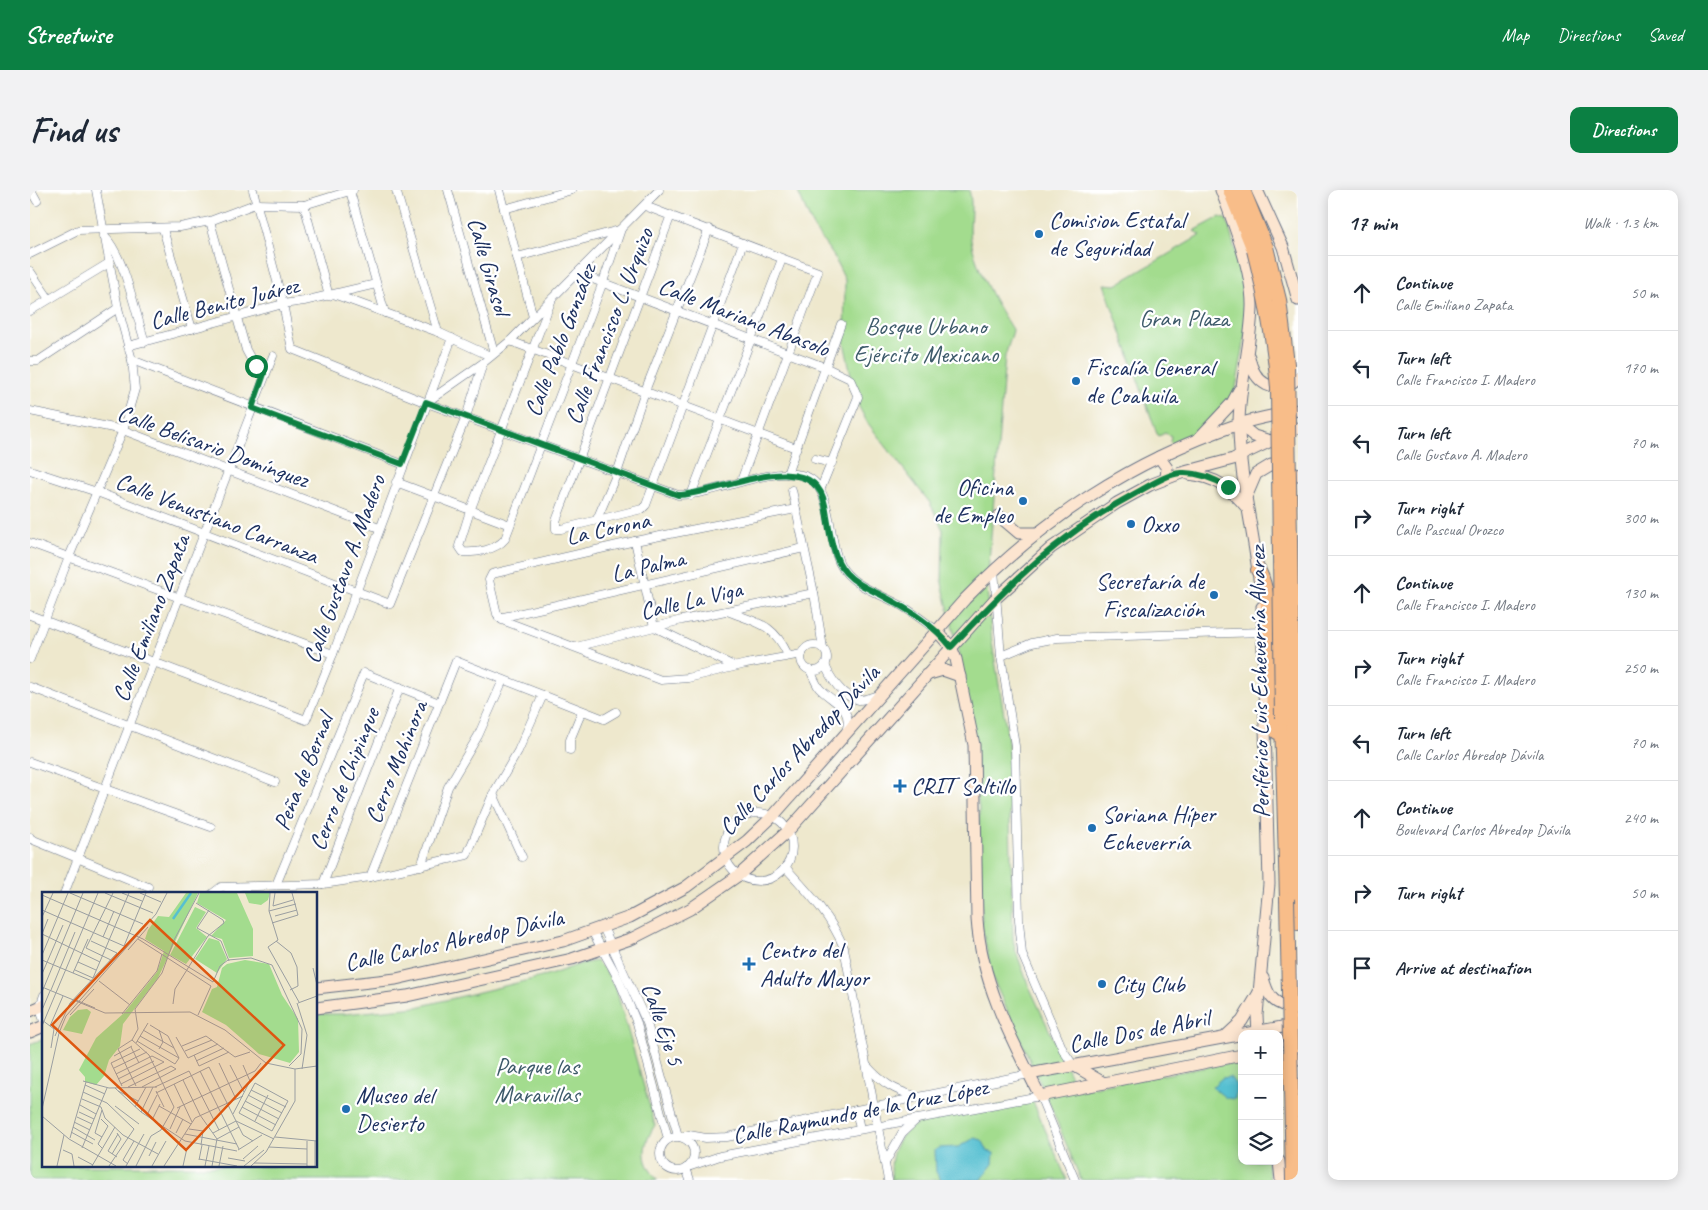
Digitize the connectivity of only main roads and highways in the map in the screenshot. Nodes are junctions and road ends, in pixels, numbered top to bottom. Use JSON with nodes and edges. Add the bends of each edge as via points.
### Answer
{"nodes":[{"id":1,"x":1221,"y":190,"type":"edge"},
{"id":2,"x":1230,"y":190,"type":"edge"},
{"id":3,"x":1243,"y":190,"type":"edge"},
{"id":4,"x":1257,"y":190,"type":"edge"},
{"id":5,"x":1260,"y":248,"type":"junction"},
{"id":6,"x":1298,"y":300,"type":"edge"},
{"id":7,"x":1248,"y":348,"type":"junction"},
{"id":8,"x":1298,"y":378,"type":"edge"},
{"id":9,"x":1241,"y":386,"type":"junction"},
{"id":10,"x":1298,"y":410,"type":"edge"},
{"id":11,"x":1239,"y":424,"type":"junction"},
{"id":12,"x":1298,"y":428,"type":"edge"},
{"id":13,"x":1270,"y":441,"type":"junction"},
{"id":14,"x":1192,"y":443,"type":"junction"},
{"id":15,"x":1240,"y":456,"type":"junction"},
{"id":16,"x":1159,"y":457,"type":"junction"},
{"id":17,"x":1181,"y":473,"type":"junction"},
{"id":18,"x":1298,"y":475,"type":"edge"},
{"id":19,"x":1166,"y":478,"type":"junction"},
{"id":20,"x":1246,"y":503,"type":"junction"},
{"id":21,"x":999,"y":516,"type":"dead end"},
{"id":22,"x":1037,"y":533,"type":"junction"},
{"id":23,"x":1258,"y":570,"type":"junction"},
{"id":24,"x":936,"y":630,"type":"junction"},
{"id":25,"x":951,"y":647,"type":"junction"},
{"id":26,"x":924,"y":676,"type":"junction"},
{"id":27,"x":960,"y":676,"type":"junction"},
{"id":28,"x":1288,"y":718,"type":"junction"},
{"id":29,"x":1282,"y":738,"type":"junction"},
{"id":30,"x":1296,"y":769,"type":"edge"},
{"id":31,"x":1292,"y":898,"type":"junction"},
{"id":32,"x":1298,"y":923,"type":"edge"},
{"id":33,"x":1261,"y":971,"type":"junction"},
{"id":34,"x":318,"y":988,"type":"edge"},
{"id":35,"x":1259,"y":992,"type":"junction"},
{"id":36,"x":1298,"y":1000,"type":"edge"},
{"id":37,"x":318,"y":1008,"type":"edge"},
{"id":38,"x":1298,"y":1024,"type":"edge"},
{"id":39,"x":42,"y":1027,"type":"edge"},
{"id":40,"x":1258,"y":1030,"type":"edge"},
{"id":41,"x":1268,"y":1030,"type":"edge"},
{"id":42,"x":30,"y":1032,"type":"edge"},
{"id":43,"x":1238,"y":1034,"type":"edge"},
{"id":44,"x":1298,"y":1034,"type":"edge"},
{"id":45,"x":1226,"y":1036,"type":"junction"},
{"id":46,"x":1213,"y":1038,"type":"junction"},
{"id":47,"x":1283,"y":1040,"type":"edge"},
{"id":48,"x":1238,"y":1056,"type":"edge"},
{"id":49,"x":1283,"y":1056,"type":"edge"},
{"id":50,"x":1224,"y":1058,"type":"junction"},
{"id":51,"x":1298,"y":1059,"type":"edge"},
{"id":52,"x":1107,"y":1060,"type":"junction"},
{"id":53,"x":1212,"y":1060,"type":"junction"},
{"id":54,"x":1238,"y":1063,"type":"edge"},
{"id":55,"x":1073,"y":1065,"type":"junction"},
{"id":56,"x":1029,"y":1074,"type":"junction"},
{"id":57,"x":1118,"y":1080,"type":"junction"},
{"id":58,"x":1104,"y":1083,"type":"junction"},
{"id":59,"x":1279,"y":1165,"type":"edge"},
{"id":60,"x":1281,"y":1180,"type":"edge"},
{"id":61,"x":1293,"y":1180,"type":"edge"}],
"edges":[{"from":1,"to":7,"type":"main road","via":[[1250,287],[1252,306]]},
{"from":2,"to":5,"type":"highway","name":"Periférico Luis Echeverría Álvarez"},
{"from":3,"to":5,"type":"highway","name":"Periférico Luis Echeverría Álvarez"},
{"from":4,"to":6,"type":"main road","via":[[1280,238]]},
{"from":5,"to":28,"type":"highway","name":"Periférico Luis Echeverría Álvarez","bridge":true,"via":[[1278,388]]},
{"from":7,"to":8,"type":"main road","via":[[1252,371],[1260,382],[1280,386]]},
{"from":7,"to":9,"type":"main road"},
{"from":9,"to":11,"type":"main road","name":"Periférico Luis Echeverría Álvarez"},
{"from":9,"to":14,"type":"main road","via":[[1218,420]]},
{"from":10,"to":11,"type":"main road","name":"Calle Carlos Abredop Dávila"},
{"from":11,"to":13,"type":"main road","via":[[1254,436]]},
{"from":11,"to":14,"type":"main road","name":"Calle Carlos Abredop Dávila"},
{"from":11,"to":15,"type":"main road","name":"Periférico Luis Echeverría Álvarez"},
{"from":12,"to":13,"type":"main road","name":"Calle Carlos Abredop Dávila"},
{"from":13,"to":15,"type":"main road","name":"Calle Carlos Abredop Dávila"},
{"from":14,"to":16,"type":"main road","name":"Calle Carlos Abredop Dávila"},
{"from":15,"to":17,"type":"main road","name":"Calle Carlos Abredop Dávila"},
{"from":15,"to":20,"type":"main road","name":"Periférico Luis Echeverría Álvarez"},
{"from":16,"to":19,"type":"main road","via":[[1166,468]]},
{"from":16,"to":22,"type":"main road","name":"Calle Carlos Abredop Dávila","via":[[1084,498]]},
{"from":17,"to":19,"type":"main road","name":"Calle Carlos Abredop Dávila"},
{"from":17,"to":20,"type":"main road","via":[[1215,479]]},
{"from":18,"to":20,"type":"main road","via":[[1288,468],[1271,465],[1256,474]]},
{"from":19,"to":25,"type":"main road","name":"Calle Carlos Abredop Dávila","via":[[1078,528],[1032,564]]},
{"from":20,"to":23,"type":"main road","name":"Periférico Luis Echeverría Álvarez"},
{"from":21,"to":22,"type":"main road","via":[[1018,533]]},
{"from":22,"to":24,"type":"main road","name":"Calle Carlos Abredop Dávila","via":[[994,570]]},
{"from":23,"to":29,"type":"highway","via":[[1267,601],[1275,728]]},
{"from":23,"to":33,"type":"main road","name":"Periférico Luis Echeverría Álvarez","via":[[1264,632],[1269,884]]},
{"from":24,"to":25,"type":"main road"},
{"from":24,"to":34,"type":"main road","name":"Calle Carlos Abredop Dávila","via":[[773,816],[726,858],[686,887],[597,929],[530,950],[396,979]]},
{"from":25,"to":26,"type":"main road","name":"Calle Carlos Abredop Dávila"},
{"from":25,"to":27,"type":"main road"},
{"from":26,"to":27,"type":"main road","via":[[943,670]]},
{"from":26,"to":37,"type":"main road","name":"Calle Carlos Abredop Dávila","via":[[788,831],[739,875],[690,909],[607,948],[527,971],[407,996]]},
{"from":27,"to":56,"type":"main road","via":[[974,745],[978,944],[991,990]]},
{"from":28,"to":29,"type":"highway","name":"Periférico Luis Echeverría Álvarez"},
{"from":28,"to":30,"type":"highway","name":"Periférico Luis Echeverría Álvarez"},
{"from":29,"to":31,"type":"highway","name":"Periférico Luis Echeverría Álvarez"},
{"from":30,"to":31,"type":"highway","name":"Periférico Luis Echeverría Álvarez"},
{"from":31,"to":32,"type":"highway","name":"Periférico Luis Echeverría Álvarez"},
{"from":31,"to":61,"type":"highway","name":"Periférico Luis Echeverría Álvarez","bridge":true},
{"from":33,"to":35,"type":"main road","name":"Periférico Luis Echeverría Álvarez"},
{"from":33,"to":36,"type":"main road","via":[[1269,995],[1276,1003],[1287,1006]]},
{"from":35,"to":40,"type":"main road","name":"Periférico Luis Echeverría Álvarez"},
{"from":35,"to":45,"type":"main road","via":[[1242,1021]]},
{"from":38,"to":41,"type":"main road","name":"Calle Dos de Abril"},
{"from":39,"to":42,"type":"main road"},
{"from":43,"to":45,"type":"main road","name":"Calle Dos de Abril"},
{"from":44,"to":47,"type":"main road"},
{"from":45,"to":46,"type":"main road","name":"Calle Dos de Abril"},
{"from":46,"to":52,"type":"main road","name":"Calle Dos de Abril"},
{"from":46,"to":53,"type":"main road","via":[[1221,1049]]},
{"from":48,"to":50,"type":"main road","name":"Calle Dos de Abril"},
{"from":49,"to":51,"type":"main road"},
{"from":50,"to":53,"type":"main road","name":"Calle Dos de Abril"},
{"from":50,"to":54,"type":"main road"},
{"from":52,"to":55,"type":"main road","name":"Calle Dos de Abril"},
{"from":52,"to":57,"type":"main road","via":[[1108,1072]]},
{"from":53,"to":57,"type":"main road","name":"Calle Dos de Abril"},
{"from":55,"to":56,"type":"main road","name":"Calle Dos de Abril"},
{"from":55,"to":58,"type":"main road"},
{"from":56,"to":58,"type":"main road","name":"Calle Dos de Abril","via":[[1040,1096]]},
{"from":57,"to":58,"type":"main road","name":"Calle Dos de Abril"},
{"from":59,"to":60,"type":"main road"}]}
